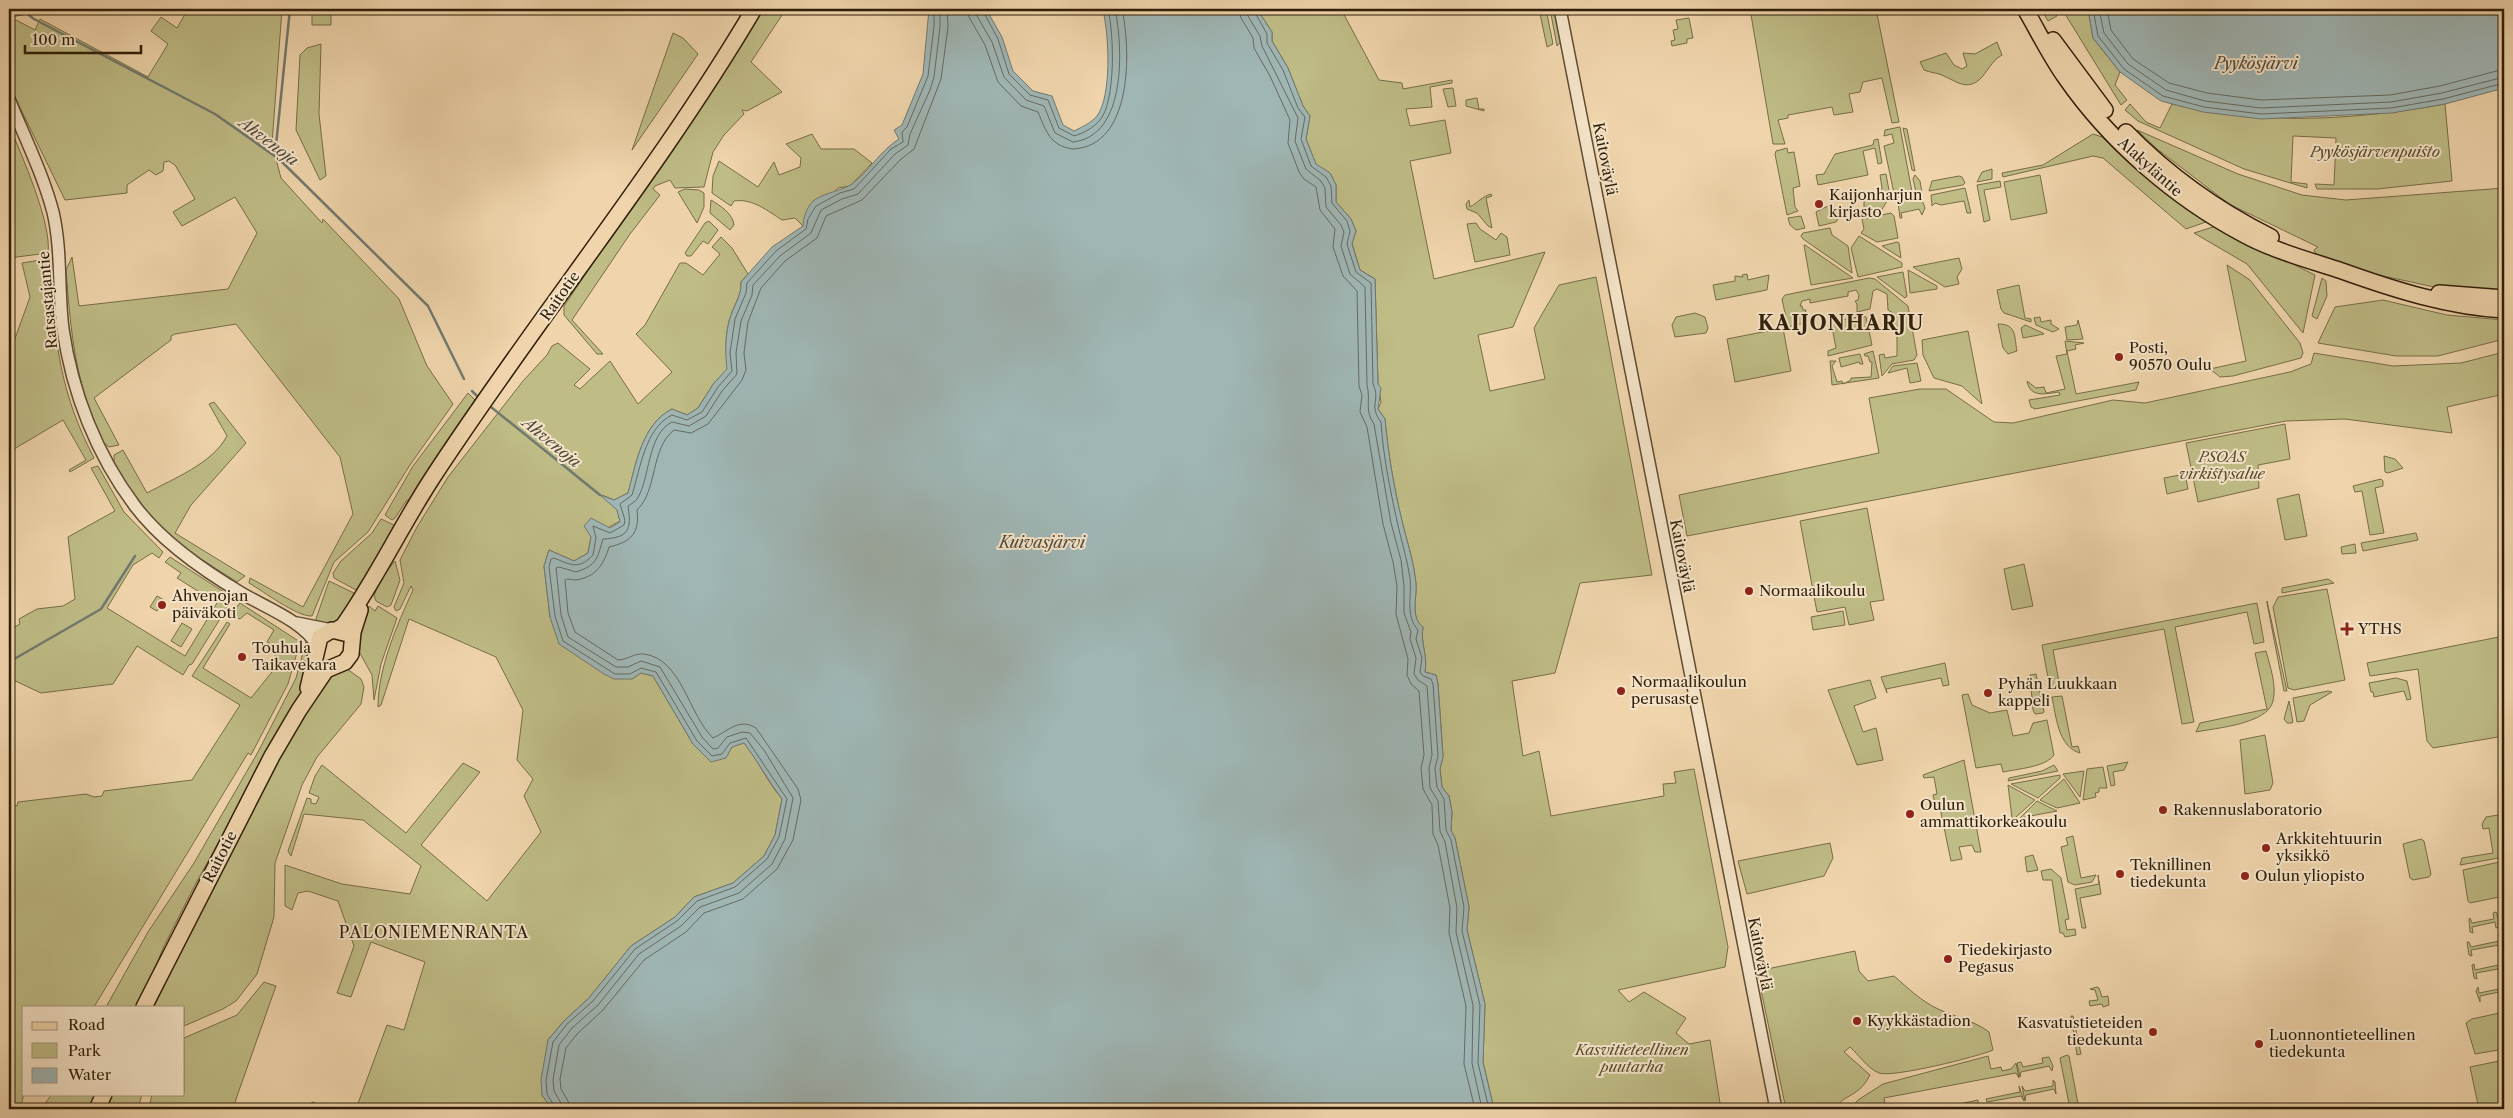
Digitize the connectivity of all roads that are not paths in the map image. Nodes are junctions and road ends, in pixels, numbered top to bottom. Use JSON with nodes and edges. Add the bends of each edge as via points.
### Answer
{"nodes":[{"id":1,"x":754,"y":9,"type":"edge"},
{"id":2,"x":1560,"y":9,"type":"edge"},
{"id":3,"x":2025,"y":9,"type":"edge"},
{"id":4,"x":2033,"y":9,"type":"edge"},
{"id":5,"x":9,"y":100,"type":"edge"},
{"id":6,"x":2325,"y":266,"type":"junction"},
{"id":7,"x":2412,"y":292,"type":"junction"},
{"id":8,"x":2504,"y":298,"type":"edge"},
{"id":9,"x":2504,"y":310,"type":"edge"},
{"id":10,"x":370,"y":585,"type":"junction"},
{"id":11,"x":291,"y":621,"type":"junction"},
{"id":12,"x":334,"y":630,"type":"junction"},
{"id":13,"x":352,"y":645,"type":"junction"},
{"id":14,"x":317,"y":648,"type":"junction"},
{"id":15,"x":337,"y":665,"type":"junction"},
{"id":16,"x":299,"y":710,"type":"junction"},
{"id":17,"x":145,"y":1006,"type":"edge"},
{"id":18,"x":103,"y":1096,"type":"edge"},
{"id":19,"x":97,"y":1109,"type":"edge"},
{"id":20,"x":1776,"y":1109,"type":"edge"}],
"edges":[{"from":1,"to":10,"type":"main road","name":"Raitotie","via":[[688,114],[430,480]]},
{"from":2,"to":20,"type":"street","name":"Kaitoväylä"},
{"from":3,"to":6,"type":"main road","name":"Alakyläntie","via":[[2065,78],[2135,157],[2197,208],[2244,235]]},
{"from":4,"to":6,"type":"main road","name":"Alakyläntie","via":[[2097,101],[2140,147],[2210,202]]},
{"from":5,"to":11,"type":"street","name":"Ratsastajantie","via":[[53,212],[60,255],[63,328],[70,368],[81,407],[104,456],[134,505],[174,546],[240,592]]},
{"from":6,"to":7,"type":"main road","name":"Alakyläntie"},
{"from":7,"to":8,"type":"main road","name":"Alakyläntie"},
{"from":7,"to":9,"type":"main road","name":"Alakyläntie","via":[[2464,306]]},
{"from":10,"to":12,"type":"main road","name":"Raitotie","via":[[343,626]]},
{"from":10,"to":13,"type":"main road","name":"Raitotie","via":[[353,632]]},
{"from":11,"to":12,"type":"street","name":"Ratsastajantie"},
{"from":11,"to":14,"type":"street","name":"Ratsastajantie","via":[[313,640]]},
{"from":12,"to":13,"type":"main road","via":[[348,637]]},
{"from":12,"to":14,"type":"main road","via":[[320,637]]},
{"from":13,"to":15,"type":"main road","via":[[348,658]]},
{"from":14,"to":15,"type":"main road","via":[[324,662]]},
{"from":14,"to":16,"type":"main road","name":"Raitotie"},
{"from":15,"to":16,"type":"main road","name":"Raitotie","via":[[326,670]]},
{"from":16,"to":17,"type":"main road","name":"Raitotie","via":[[272,756]]},
{"from":18,"to":19,"type":"main road"}]}
